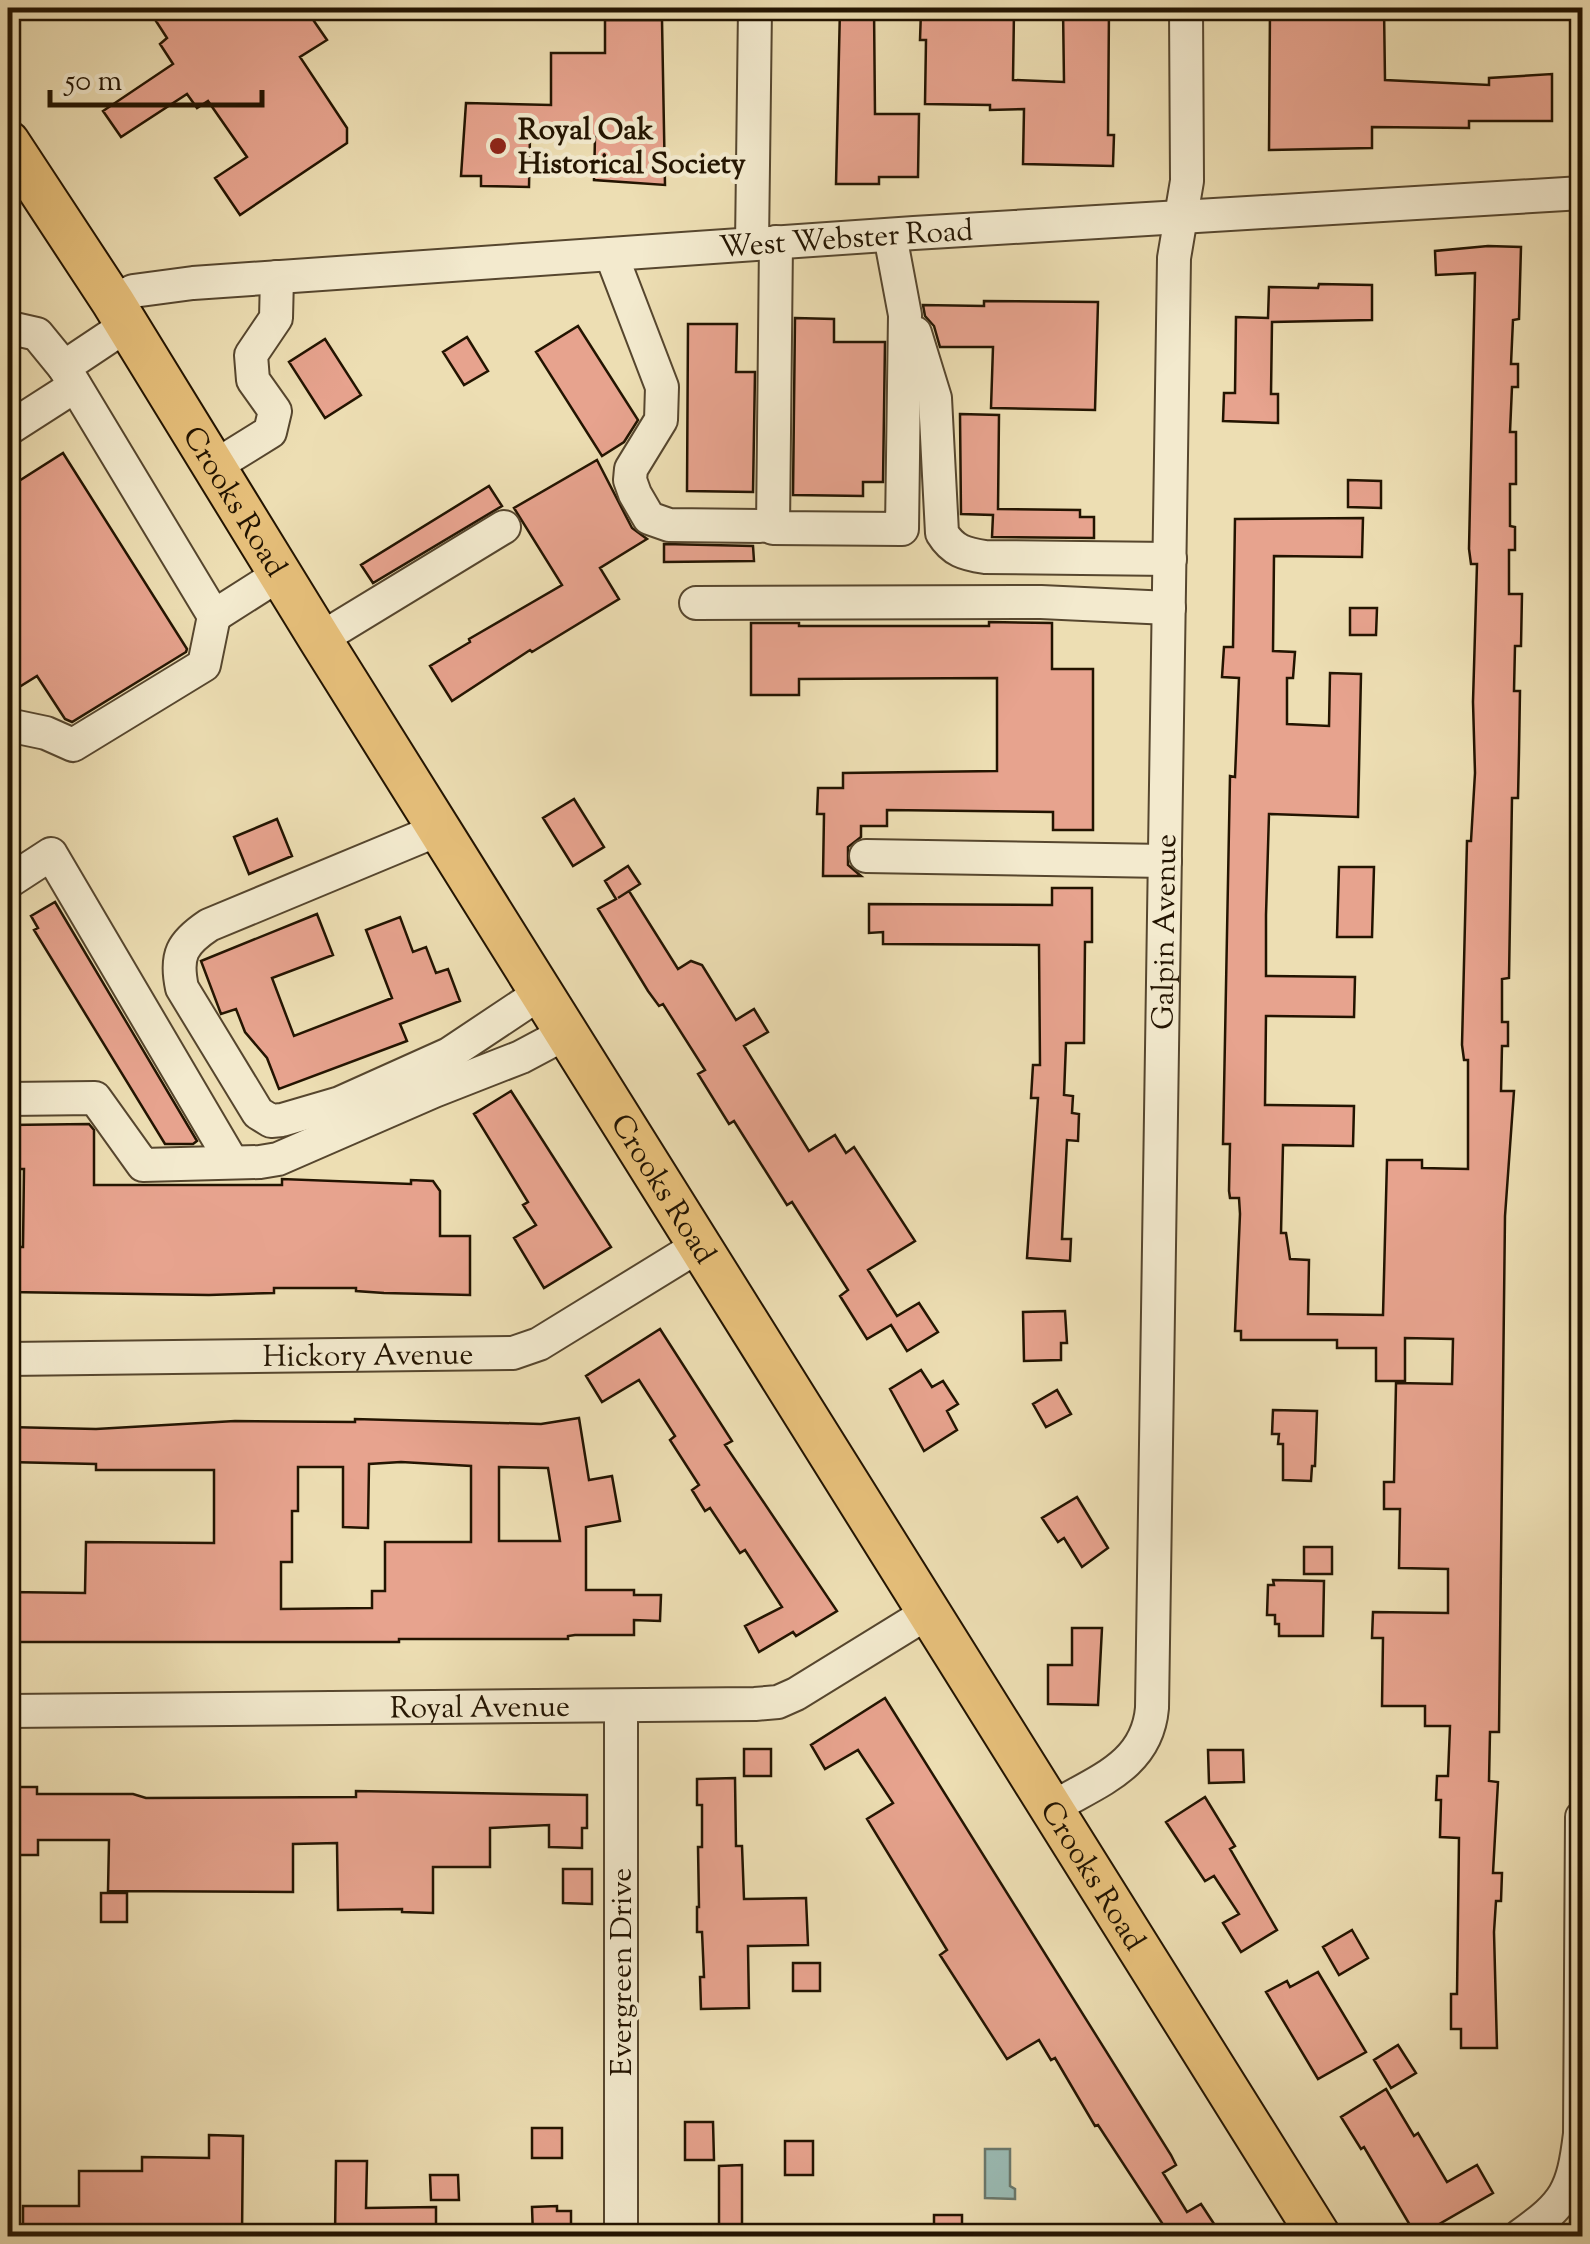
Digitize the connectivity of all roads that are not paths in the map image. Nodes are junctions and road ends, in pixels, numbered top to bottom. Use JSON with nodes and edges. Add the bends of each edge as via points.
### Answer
{"nodes":[{"id":1,"x":756,"y":8,"type":"edge"},
{"id":2,"x":1186,"y":8,"type":"edge"},
{"id":3,"x":8,"y":142,"type":"edge"},
{"id":4,"x":1582,"y":193,"type":"edge"},
{"id":5,"x":1181,"y":219,"type":"junction"},
{"id":6,"x":902,"y":234,"type":"junction"},
{"id":7,"x":764,"y":243,"type":"junction"},
{"id":8,"x":611,"y":254,"type":"junction"},
{"id":9,"x":278,"y":277,"type":"junction"},
{"id":10,"x":120,"y":314,"type":"junction"},
{"id":11,"x":8,"y":334,"type":"edge"},
{"id":12,"x":70,"y":377,"type":"junction"},
{"id":13,"x":8,"y":429,"type":"edge"},
{"id":14,"x":215,"y":466,"type":"junction"},
{"id":15,"x":760,"y":526,"type":"dead end"},
{"id":16,"x":504,"y":527,"type":"dead end"},
{"id":17,"x":1170,"y":559,"type":"junction"},
{"id":18,"x":280,"y":574,"type":"junction"},
{"id":19,"x":696,"y":603,"type":"dead end"},
{"id":20,"x":1169,"y":608,"type":"junction"},
{"id":21,"x":214,"y":616,"type":"junction"},
{"id":22,"x":320,"y":639,"type":"junction"},
{"id":23,"x":8,"y":725,"type":"edge"},
{"id":24,"x":440,"y":829,"type":"junction"},
{"id":25,"x":866,"y":856,"type":"dead end"},
{"id":26,"x":1164,"y":860,"type":"junction"},
{"id":27,"x":8,"y":882,"type":"edge"},
{"id":28,"x":542,"y":992,"type":"junction"},
{"id":29,"x":568,"y":1032,"type":"junction"},
{"id":30,"x":8,"y":1099,"type":"edge"},
{"id":31,"x":232,"y":1162,"type":"junction"},
{"id":32,"x":700,"y":1245,"type":"junction"},
{"id":33,"x":8,"y":1359,"type":"edge"},
{"id":34,"x":929,"y":1612,"type":"junction"},
{"id":35,"x":621,"y":1706,"type":"junction"},
{"id":36,"x":8,"y":1711,"type":"edge"},
{"id":37,"x":1052,"y":1808,"type":"junction"},
{"id":38,"x":1582,"y":1817,"type":"edge"},
{"id":39,"x":621,"y":2236,"type":"edge"},
{"id":40,"x":1319,"y":2236,"type":"edge"},
{"id":41,"x":1520,"y":2236,"type":"edge"}],
"edges":[{"from":1,"to":7,"type":"street"},
{"from":2,"to":5,"type":"street","name":"Galpin Avenue","via":[[1187,180]]},
{"from":3,"to":10,"type":"main road","name":"Crooks Road"},
{"from":4,"to":5,"type":"street","name":"West Webster Road"},
{"from":5,"to":6,"type":"street","name":"West Webster Road"},
{"from":5,"to":17,"type":"street","name":"Galpin Avenue","via":[[1174,258]]},
{"from":6,"to":7,"type":"street","name":"West Webster Road"},
{"from":6,"to":7,"type":"street","via":[[902,529],[773,528]]},
{"from":6,"to":17,"type":"street","via":[[915,340],[935,398],[942,533],[950,546],[985,557]]},
{"from":7,"to":8,"type":"street","name":"West Webster Road"},
{"from":8,"to":9,"type":"street","name":"West Webster Road"},
{"from":8,"to":15,"type":"street","via":[[662,388],[661,420],[631,468],[635,494],[650,518],[669,525]]},
{"from":9,"to":10,"type":"street","name":"West Webster Road","via":[[154,286],[133,291]]},
{"from":9,"to":14,"type":"street","via":[[276,318],[251,354],[253,380],[275,411],[270,432]]},
{"from":10,"to":12,"type":"street","name":"West Webster Road"},
{"from":10,"to":14,"type":"main road","name":"Crooks Road"},
{"from":11,"to":12,"type":"street","via":[[37,334]]},
{"from":12,"to":13,"type":"street","name":"West Webster Road"},
{"from":12,"to":21,"type":"street"},
{"from":14,"to":18,"type":"main road","name":"Crooks Road"},
{"from":16,"to":22,"type":"street"},
{"from":17,"to":20,"type":"street","name":"Galpin Avenue"},
{"from":18,"to":21,"type":"street"},
{"from":18,"to":22,"type":"main road","name":"Crooks Road"},
{"from":19,"to":20,"type":"street"},
{"from":20,"to":26,"type":"street","name":"Galpin Avenue"},
{"from":21,"to":23,"type":"street","via":[[204,665],[73,745]]},
{"from":22,"to":24,"type":"main road","name":"Crooks Road"},
{"from":24,"to":28,"type":"main road","name":"Crooks Road"},
{"from":24,"to":28,"type":"street","via":[[209,925],[184,948],[177,966],[182,988],[258,1113],[282,1120],[340,1103],[449,1054]]},
{"from":25,"to":26,"type":"street"},
{"from":26,"to":37,"type":"street","name":"Galpin Avenue","via":[[1150,1724],[1130,1762]]},
{"from":27,"to":31,"type":"street","via":[[51,854]]},
{"from":28,"to":29,"type":"main road","name":"Crooks Road"},
{"from":29,"to":31,"type":"street","via":[[278,1159]]},
{"from":29,"to":32,"type":"main road","name":"Crooks Road"},
{"from":30,"to":31,"type":"street","via":[[94,1098],[142,1164]]},
{"from":32,"to":33,"type":"street","name":"Hickory Avenue","via":[[539,1344],[513,1353]]},
{"from":32,"to":34,"type":"main road","name":"Crooks Road"},
{"from":34,"to":35,"type":"street","name":"Royal Avenue","via":[[778,1702]]},
{"from":34,"to":37,"type":"main road","name":"Crooks Road"},
{"from":35,"to":36,"type":"street","name":"Royal Avenue"},
{"from":35,"to":39,"type":"street","name":"Evergreen Drive"},
{"from":37,"to":40,"type":"main road","name":"Crooks Road"},
{"from":38,"to":41,"type":"street","via":[[1577,2159],[1561,2203]]}]}
